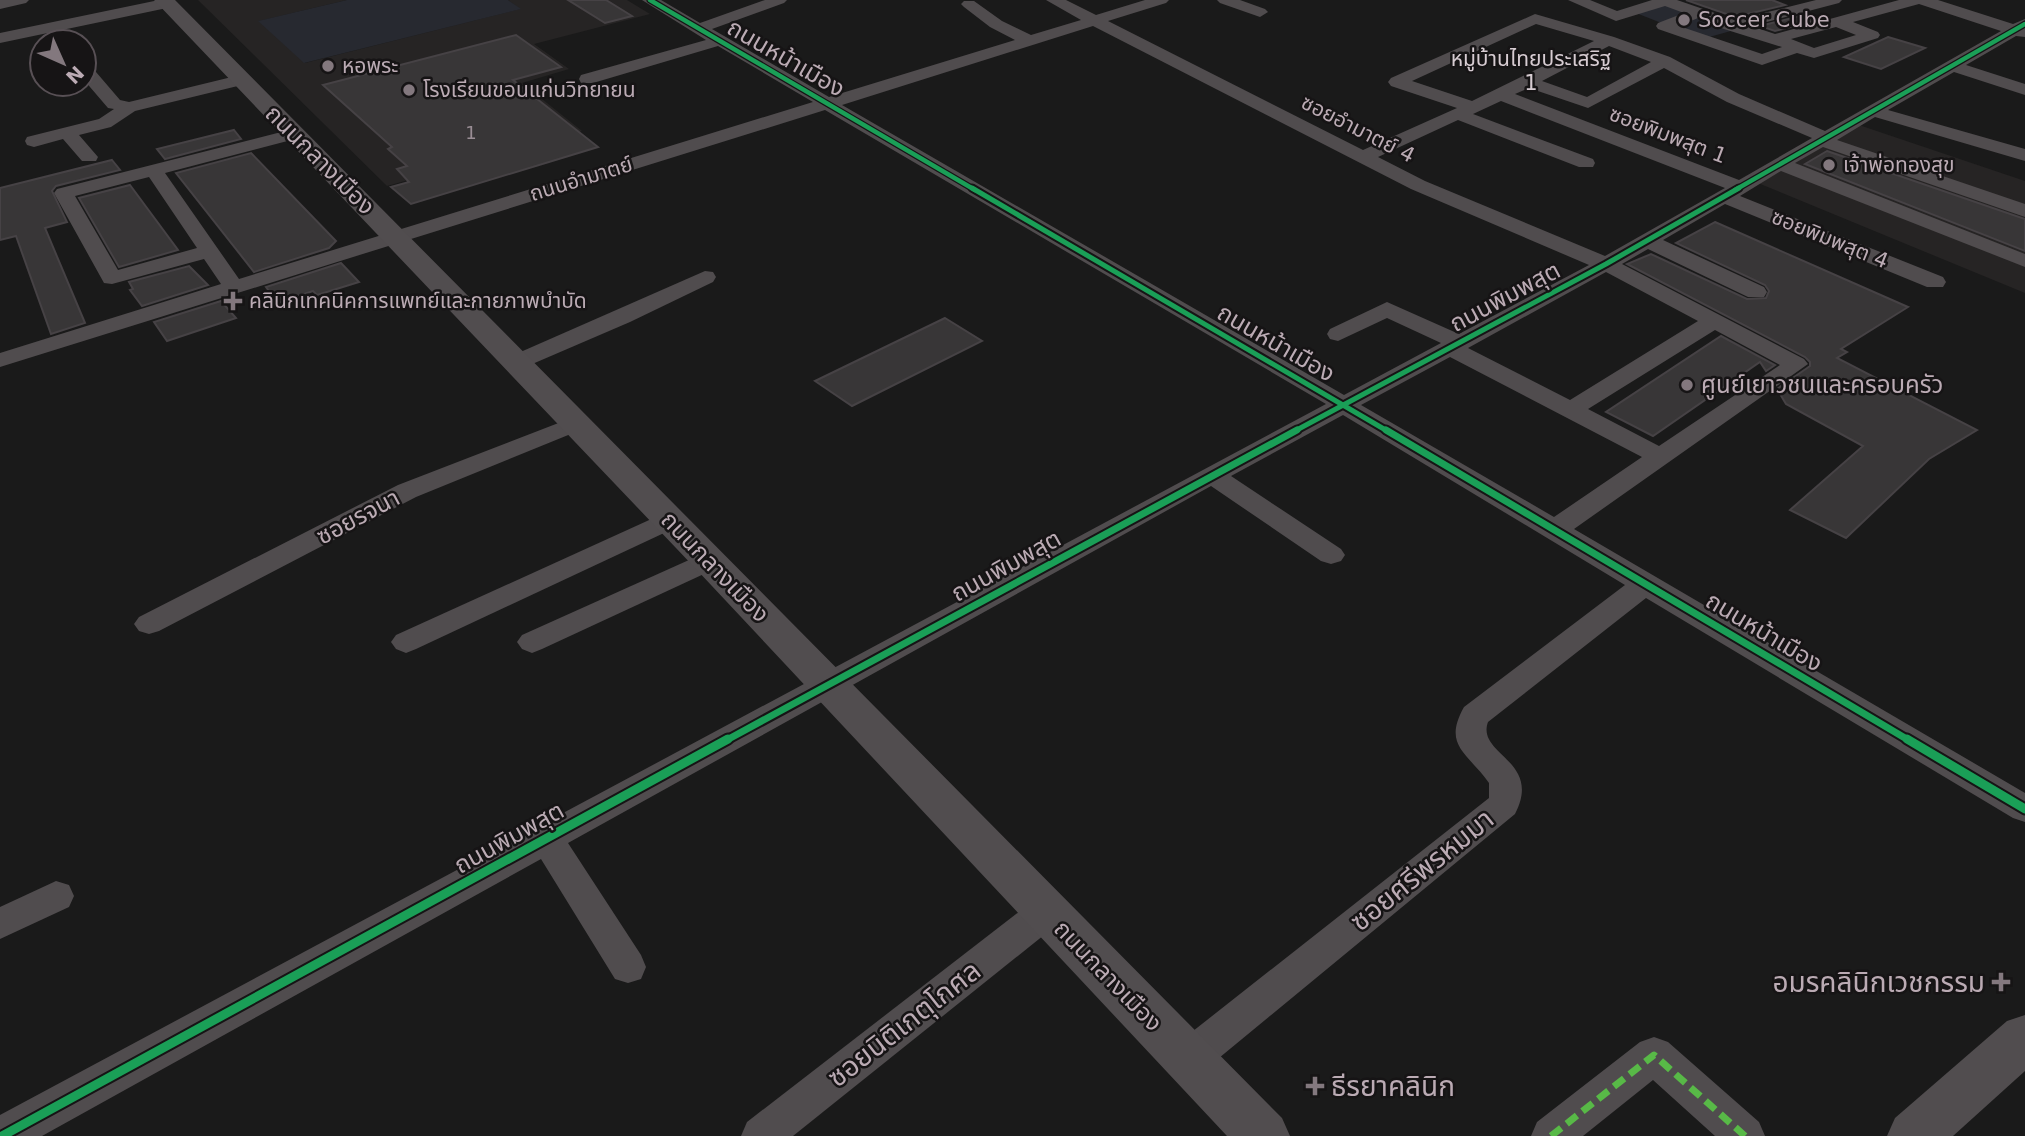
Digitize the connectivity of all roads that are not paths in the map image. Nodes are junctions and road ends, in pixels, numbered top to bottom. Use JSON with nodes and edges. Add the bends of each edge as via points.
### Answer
{"nodes":[{"id":1,"x":20,"y":0,"type":"edge"},
{"id":2,"x":650,"y":0,"type":"edge"},
{"id":3,"x":779,"y":0,"type":"edge"},
{"id":4,"x":1054,"y":0,"type":"edge"},
{"id":5,"x":1107,"y":0,"type":"edge"},
{"id":6,"x":1161,"y":0,"type":"edge"},
{"id":7,"x":1225,"y":0,"type":"edge"},
{"id":8,"x":1576,"y":0,"type":"edge"},
{"id":9,"x":1664,"y":0,"type":"edge"},
{"id":10,"x":1834,"y":0,"type":"edge"},
{"id":11,"x":1861,"y":0,"type":"edge"},
{"id":12,"x":1916,"y":0,"type":"edge"},
{"id":13,"x":1923,"y":0,"type":"edge"},
{"id":14,"x":166,"y":1,"type":"edge"},
{"id":15,"x":0,"y":4,"type":"edge"},
{"id":16,"x":970,"y":4,"type":"dead end"},
{"id":17,"x":1129,"y":10,"type":"junction"},
{"id":18,"x":1888,"y":10,"type":"junction"},
{"id":19,"x":1261,"y":12,"type":"dead end"},
{"id":20,"x":1697,"y":13,"type":"junction"},
{"id":21,"x":1095,"y":21,"type":"junction"},
{"id":22,"x":1840,"y":23,"type":"junction"},
{"id":23,"x":1730,"y":26,"type":"junction"},
{"id":24,"x":48,"y":28,"type":"edge"},
{"id":25,"x":2021,"y":29,"type":"edge"},
{"id":26,"x":28,"y":32,"type":"edge"},
{"id":27,"x":708,"y":35,"type":"junction"},
{"id":28,"x":0,"y":38,"type":"edge"},
{"id":29,"x":1608,"y":40,"type":"junction"},
{"id":30,"x":1771,"y":40,"type":"junction"},
{"id":31,"x":1030,"y":41,"type":"junction"},
{"id":32,"x":1794,"y":48,"type":"junction"},
{"id":33,"x":1664,"y":61,"type":"junction"},
{"id":34,"x":1954,"y":66,"type":"junction"},
{"id":35,"x":587,"y":79,"type":"dead end"},
{"id":36,"x":240,"y":80,"type":"junction"},
{"id":37,"x":1528,"y":82,"type":"junction"},
{"id":38,"x":98,"y":85,"type":"edge"},
{"id":39,"x":2025,"y":90,"type":"edge"},
{"id":40,"x":1499,"y":94,"type":"junction"},
{"id":41,"x":826,"y":103,"type":"junction"},
{"id":42,"x":129,"y":107,"type":"junction"},
{"id":43,"x":1462,"y":110,"type":"junction"},
{"id":44,"x":1872,"y":111,"type":"junction"},
{"id":45,"x":68,"y":133,"type":"junction"},
{"id":46,"x":292,"y":134,"type":"junction"},
{"id":47,"x":1825,"y":140,"type":"junction"},
{"id":48,"x":34,"y":141,"type":"dead end"},
{"id":49,"x":2025,"y":155,"type":"edge"},
{"id":50,"x":89,"y":157,"type":"dead end"},
{"id":51,"x":1363,"y":157,"type":"junction"},
{"id":52,"x":1587,"y":163,"type":"dead end"},
{"id":53,"x":1782,"y":165,"type":"junction"},
{"id":54,"x":154,"y":170,"type":"junction"},
{"id":55,"x":1734,"y":192,"type":"junction"},
{"id":56,"x":2025,"y":211,"type":"edge"},
{"id":57,"x":396,"y":237,"type":"junction"},
{"id":58,"x":1648,"y":241,"type":"junction"},
{"id":59,"x":210,"y":251,"type":"junction"},
{"id":60,"x":2025,"y":261,"type":"edge"},
{"id":61,"x":1606,"y":264,"type":"junction"},
{"id":62,"x":705,"y":277,"type":"dead end"},
{"id":63,"x":1935,"y":282,"type":"dead end"},
{"id":64,"x":233,"y":286,"type":"junction"},
{"id":65,"x":1756,"y":292,"type":"dead end"},
{"id":66,"x":1714,"y":321,"type":"junction"},
{"id":67,"x":1338,"y":334,"type":"dead end"},
{"id":68,"x":1456,"y":346,"type":"junction"},
{"id":69,"x":0,"y":360,"type":"edge"},
{"id":70,"x":515,"y":363,"type":"junction"},
{"id":71,"x":1344,"y":405,"type":"junction"},
{"id":72,"x":1572,"y":410,"type":"junction"},
{"id":73,"x":574,"y":424,"type":"junction"},
{"id":74,"x":1661,"y":457,"type":"junction"},
{"id":75,"x":1213,"y":476,"type":"junction"},
{"id":76,"x":669,"y":520,"type":"junction"},
{"id":77,"x":1554,"y":530,"type":"junction"},
{"id":78,"x":1331,"y":555,"type":"dead end"},
{"id":79,"x":709,"y":560,"type":"junction"},
{"id":80,"x":1645,"y":584,"type":"junction"},
{"id":81,"x":149,"y":624,"type":"dead end"},
{"id":82,"x":406,"y":642,"type":"dead end"},
{"id":83,"x":531,"y":642,"type":"dead end"},
{"id":84,"x":829,"y":686,"type":"junction"},
{"id":85,"x":2025,"y":810,"type":"edge"},
{"id":86,"x":547,"y":839,"type":"junction"},
{"id":87,"x":56,"y":896,"type":"dead end"},
{"id":88,"x":1046,"y":912,"type":"junction"},
{"id":89,"x":0,"y":924,"type":"edge"},
{"id":90,"x":628,"y":967,"type":"dead end"},
{"id":91,"x":2025,"y":1038,"type":"edge"},
{"id":92,"x":1188,"y":1059,"type":"junction"},
{"id":93,"x":43,"y":1125,"type":"edge"},
{"id":94,"x":2,"y":1136,"type":"edge"},
{"id":95,"x":761,"y":1136,"type":"edge"},
{"id":96,"x":1263,"y":1136,"type":"edge"},
{"id":97,"x":1551,"y":1136,"type":"edge"},
{"id":98,"x":1745,"y":1136,"type":"edge"},
{"id":99,"x":1914,"y":1136,"type":"edge"}],
"edges":[{"from":1,"to":15,"type":"street"},
{"from":2,"to":27,"type":"street","name":"ถนนหน้าเมือง"},
{"from":3,"to":27,"type":"street"},
{"from":4,"to":21,"type":"street","name":"ซอยอำมาตย์ 4"},
{"from":5,"to":17,"type":"street"},
{"from":6,"to":17,"type":"street","name":"ถนนอำมาตย์"},
{"from":7,"to":19,"type":"street"},
{"from":8,"to":9,"type":"street","via":[[1616,16]]},
{"from":9,"to":20,"type":"street"},
{"from":10,"to":23,"type":"street"},
{"from":11,"to":18,"type":"street"},
{"from":12,"to":18,"type":"street"},
{"from":13,"to":25,"type":"street"},
{"from":14,"to":24,"type":"street","via":[[74,15]]},
{"from":14,"to":36,"type":"main road","name":"ถนนกลางเมือง"},
{"from":16,"to":31,"type":"street"},
{"from":17,"to":21,"type":"street","name":"ถนนอำมาตย์"},
{"from":18,"to":22,"type":"street"},
{"from":20,"to":23,"type":"street"},
{"from":20,"to":32,"type":"street","via":[[1664,26],[1762,60]]},
{"from":21,"to":31,"type":"street","name":"ถนนอำมาตย์"},
{"from":21,"to":51,"type":"street","name":"ซอยอำมาตย์ 4"},
{"from":22,"to":30,"type":"street"},
{"from":22,"to":32,"type":"street","via":[[1872,35],[1814,53]]},
{"from":23,"to":30,"type":"street"},
{"from":25,"to":34,"type":"street","name":"ถนนพิมพสุต"},
{"from":26,"to":28,"type":"street"},
{"from":27,"to":35,"type":"street"},
{"from":27,"to":41,"type":"street","name":"ถนนหน้าเมือง"},
{"from":29,"to":33,"type":"street"},
{"from":29,"to":37,"type":"street"},
{"from":29,"to":43,"type":"street","via":[[1535,19],[1397,82]]},
{"from":30,"to":32,"type":"street"},
{"from":31,"to":41,"type":"street","name":"ถนนอำมาตย์"},
{"from":33,"to":37,"type":"street","via":[[1588,103]]},
{"from":33,"to":47,"type":"street"},
{"from":34,"to":39,"type":"street"},
{"from":34,"to":44,"type":"street","name":"ถนนพิมพสุต"},
{"from":36,"to":42,"type":"street"},
{"from":36,"to":46,"type":"main road","name":"ถนนกลางเมือง"},
{"from":37,"to":40,"type":"street"},
{"from":38,"to":42,"type":"street","via":[[114,104]]},
{"from":40,"to":43,"type":"street"},
{"from":40,"to":55,"type":"street","name":"ซอยพิมพสุต 1"},
{"from":41,"to":57,"type":"street","name":"ถนนอำมาตย์"},
{"from":41,"to":71,"type":"street","name":"ถนนหน้าเมือง"},
{"from":42,"to":45,"type":"street","via":[[105,123]]},
{"from":43,"to":51,"type":"street"},
{"from":43,"to":52,"type":"street"},
{"from":44,"to":47,"type":"street","name":"ถนนพิมพสุต"},
{"from":44,"to":49,"type":"street"},
{"from":45,"to":48,"type":"street"},
{"from":45,"to":50,"type":"street"},
{"from":46,"to":54,"type":"street"},
{"from":46,"to":57,"type":"main road","name":"ถนนกลางเมือง"},
{"from":47,"to":53,"type":"street","name":"ถนนพิมพสุต"},
{"from":47,"to":56,"type":"street"},
{"from":51,"to":61,"type":"street","name":"ซอยอำมาตย์ 4"},
{"from":53,"to":55,"type":"street","name":"ถนนพิมพสุต"},
{"from":53,"to":60,"type":"street"},
{"from":54,"to":59,"type":"street"},
{"from":54,"to":59,"type":"street","via":[[64,193],[112,278]]},
{"from":55,"to":58,"type":"street","name":"ถนนพิมพสุต"},
{"from":55,"to":63,"type":"street","name":"ซอยพิมพสุต 4"},
{"from":57,"to":64,"type":"street","name":"ถนนอำมาตย์"},
{"from":57,"to":70,"type":"main road","name":"ถนนกลางเมือง"},
{"from":58,"to":61,"type":"street","name":"ถนนพิมพสุต"},
{"from":58,"to":65,"type":"street"},
{"from":59,"to":64,"type":"street"},
{"from":61,"to":66,"type":"street","name":"ซอยอำมาตย์ 4"},
{"from":61,"to":68,"type":"street","name":"ถนนพิมพสุต"},
{"from":62,"to":70,"type":"street"},
{"from":64,"to":69,"type":"street","name":"ถนนอำมาตย์"},
{"from":66,"to":72,"type":"street"},
{"from":66,"to":74,"type":"street","name":"ซอยอำมาตย์ 4","via":[[1796,364]]},
{"from":67,"to":68,"type":"street","via":[[1387,309]]},
{"from":68,"to":71,"type":"street","name":"ถนนพิมพสุต"},
{"from":68,"to":72,"type":"street"},
{"from":70,"to":73,"type":"main road","name":"ถนนกลางเมือง"},
{"from":71,"to":75,"type":"street","name":"ถนนพิมพสุต"},
{"from":71,"to":77,"type":"street","name":"ถนนหน้าเมือง"},
{"from":72,"to":74,"type":"street"},
{"from":73,"to":76,"type":"main road","name":"ถนนกลางเมือง"},
{"from":73,"to":81,"type":"street","name":"ซอยรจนา","via":[[407,491]]},
{"from":74,"to":77,"type":"street"},
{"from":75,"to":78,"type":"street"},
{"from":75,"to":84,"type":"street","name":"ถนนพิมพสุต"},
{"from":76,"to":79,"type":"main road","name":"ถนนกลางเมือง"},
{"from":76,"to":82,"type":"street"},
{"from":77,"to":80,"type":"street","name":"ถนนหน้าเมือง"},
{"from":79,"to":83,"type":"street"},
{"from":79,"to":84,"type":"main road","name":"ถนนกลางเมือง"},
{"from":80,"to":85,"type":"street","name":"ถนนหน้าเมือง"},
{"from":80,"to":92,"type":"street","name":"ซอยศรีพรหมมา","via":[[1475,715],[1468,726],[1469,739],[1506,780],[1509,794],[1503,805]]},
{"from":84,"to":86,"type":"street","name":"ถนนพิมพสุต"},
{"from":84,"to":88,"type":"main road","name":"ถนนกลางเมือง"},
{"from":86,"to":90,"type":"street"},
{"from":86,"to":93,"type":"street","name":"ถนนพิมพสุต"},
{"from":87,"to":89,"type":"street"},
{"from":88,"to":92,"type":"main road","name":"ถนนกลางเมือง"},
{"from":88,"to":95,"type":"street","name":"ซอยนิติเกตุโกศล"},
{"from":91,"to":99,"type":"main road"},
{"from":92,"to":96,"type":"main road","name":"ถนนกลางเมือง"},
{"from":93,"to":94,"type":"street","name":"ถนนพิมพสุต"},
{"from":97,"to":98,"type":"street","via":[[1654,1055]]}]}
